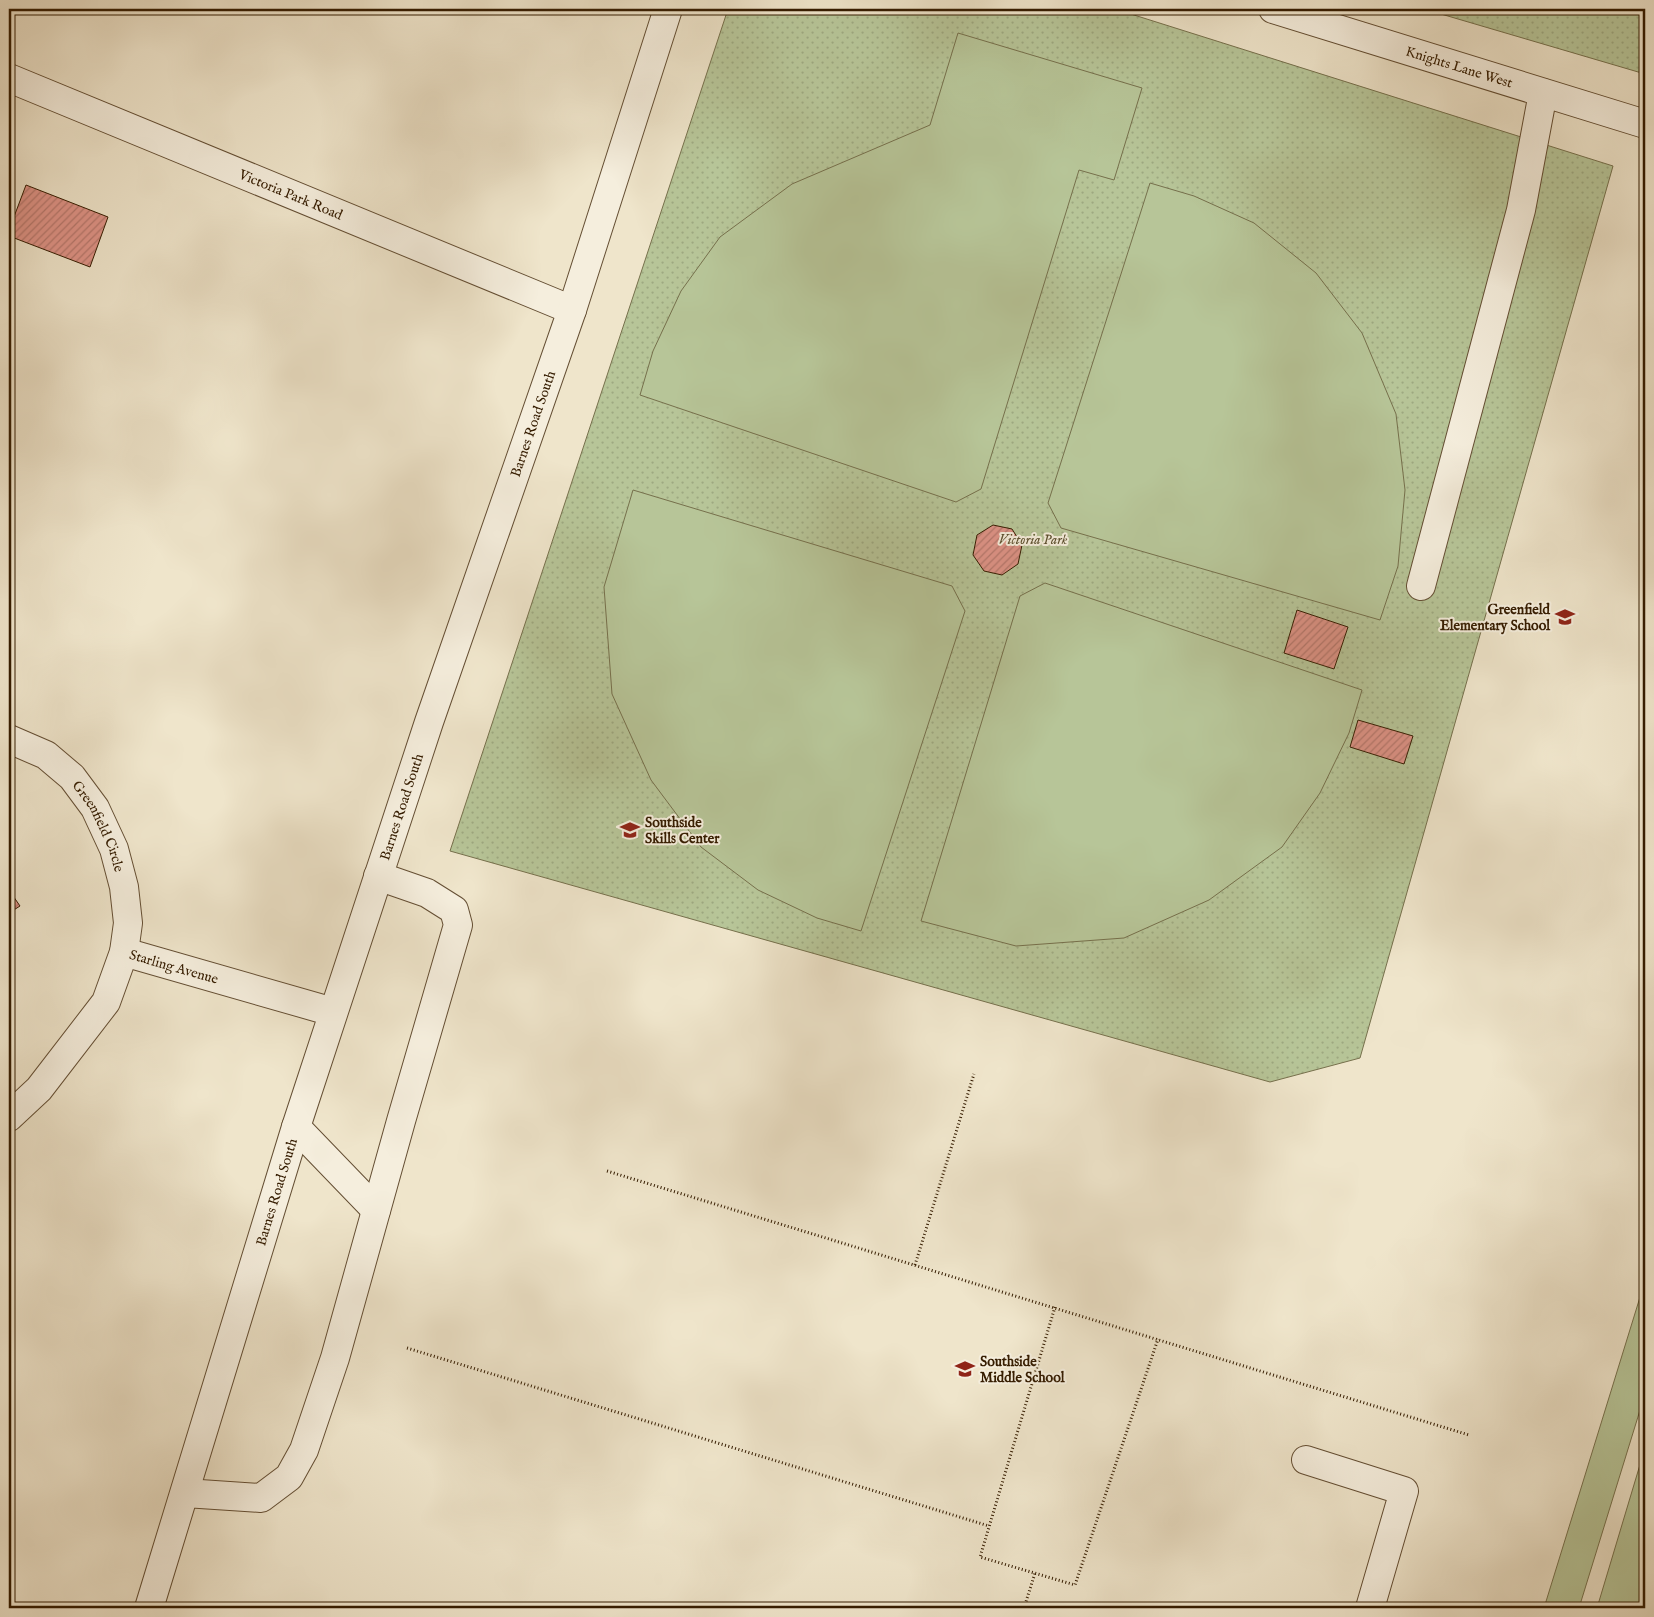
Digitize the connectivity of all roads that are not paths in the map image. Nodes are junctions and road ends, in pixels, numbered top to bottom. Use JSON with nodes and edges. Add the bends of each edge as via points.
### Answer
{"nodes":[{"id":1,"x":668,"y":9,"type":"edge"},
{"id":2,"x":1273,"y":9,"type":"edge"},
{"id":3,"x":9,"y":78,"type":"edge"},
{"id":4,"x":1543,"y":93,"type":"junction"},
{"id":5,"x":1645,"y":124,"type":"edge"},
{"id":6,"x":572,"y":310,"type":"junction"},
{"id":7,"x":1421,"y":586,"type":"dead end"},
{"id":8,"x":9,"y":739,"type":"edge"},
{"id":9,"x":378,"y":876,"type":"junction"},
{"id":10,"x":124,"y":952,"type":"junction"},
{"id":11,"x":334,"y":1012,"type":"junction"},
{"id":12,"x":9,"y":1117,"type":"edge"},
{"id":13,"x":296,"y":1127,"type":"junction"},
{"id":14,"x":376,"y":1210,"type":"junction"},
{"id":15,"x":1306,"y":1460,"type":"dead end"},
{"id":16,"x":185,"y":1493,"type":"junction"},
{"id":17,"x":149,"y":1608,"type":"edge"},
{"id":18,"x":1370,"y":1608,"type":"edge"}],
"edges":[{"from":1,"to":6,"type":"street","name":"Barnes Road South"},
{"from":2,"to":4,"type":"street","name":"Knights Lane West"},
{"from":3,"to":6,"type":"street","name":"Victoria Park Road"},
{"from":4,"to":5,"type":"street","name":"Knights Lane West"},
{"from":4,"to":7,"type":"street","via":[[1521,210]]},
{"from":6,"to":9,"type":"street","name":"Barnes Road South"},
{"from":8,"to":10,"type":"street","name":"Greenfield Circle","via":[[46,755],[72,777],[95,808],[114,849],[124,887],[128,923]]},
{"from":9,"to":11,"type":"street","name":"Barnes Road South"},
{"from":9,"to":14,"type":"street","via":[[427,893],[454,910],[458,925]]},
{"from":10,"to":11,"type":"street","name":"Starling Avenue"},
{"from":10,"to":12,"type":"street","name":"Starling Avenue","via":[[106,1002],[39,1089]]},
{"from":11,"to":13,"type":"street","name":"Barnes Road South"},
{"from":13,"to":14,"type":"street"},
{"from":13,"to":16,"type":"street","name":"Barnes Road South"},
{"from":14,"to":16,"type":"street","via":[[335,1358],[304,1450],[289,1477],[261,1498]]},
{"from":15,"to":18,"type":"street","via":[[1404,1491]]},
{"from":16,"to":17,"type":"street","name":"Barnes Road South"}]}
